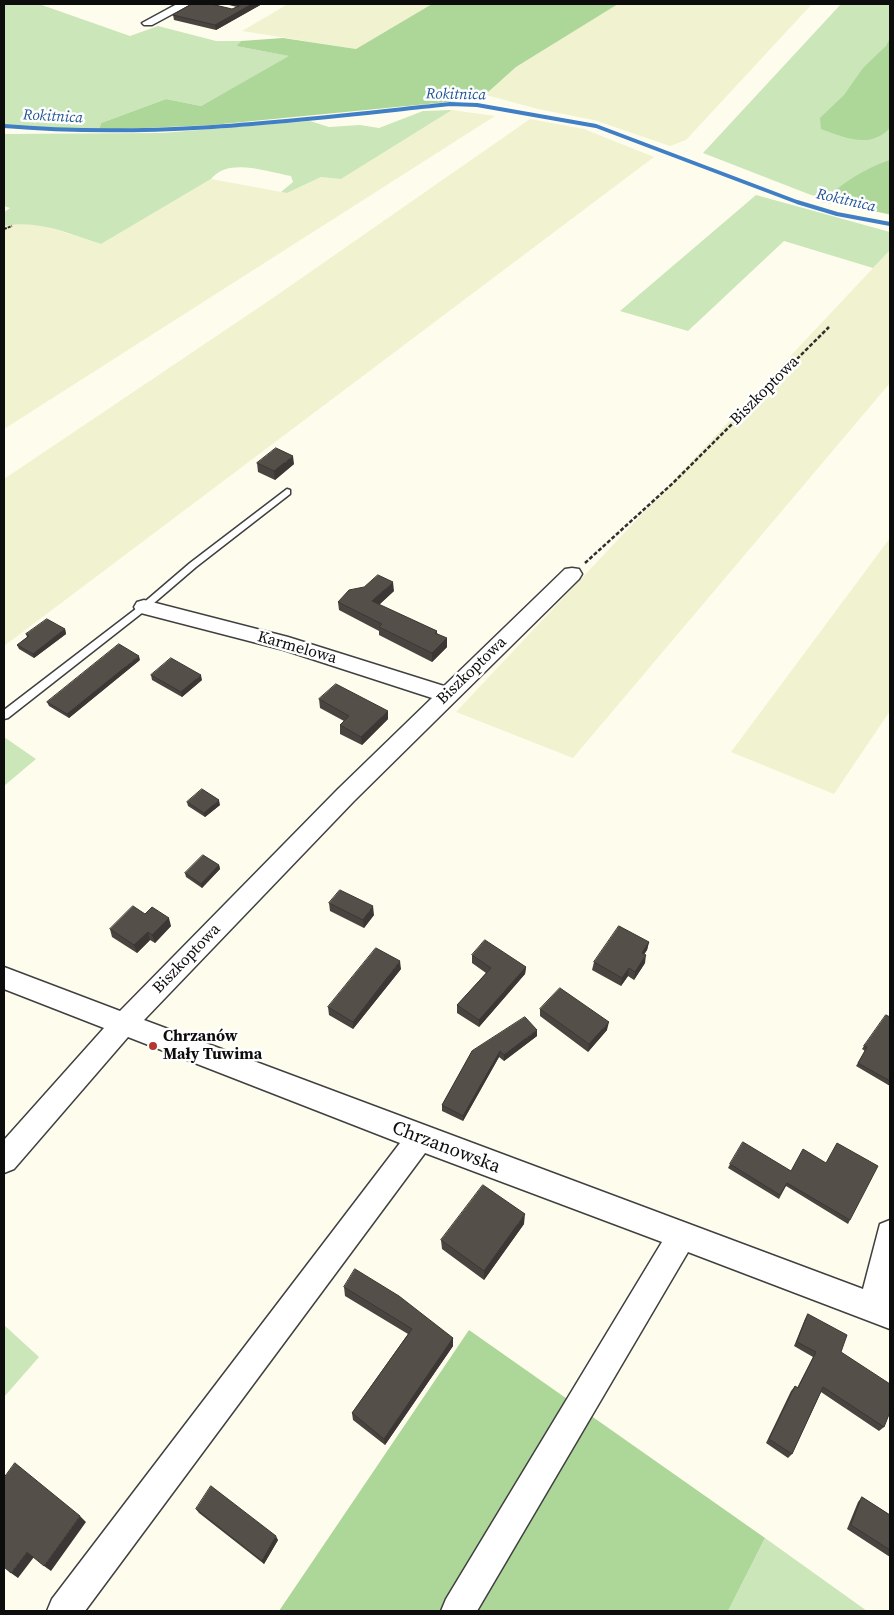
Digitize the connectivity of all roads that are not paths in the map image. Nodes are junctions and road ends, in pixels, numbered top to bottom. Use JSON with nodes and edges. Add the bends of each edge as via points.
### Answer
{"nodes":[{"id":1,"x":185,"y":4,"type":"edge"},
{"id":2,"x":148,"y":23,"type":"dead end"},
{"id":3,"x":287,"y":492,"type":"dead end"},
{"id":4,"x":572,"y":574,"type":"road end"},
{"id":5,"x":144,"y":607,"type":"junction"},
{"id":6,"x":447,"y":695,"type":"junction"},
{"id":7,"x":4,"y":715,"type":"edge"},
{"id":8,"x":4,"y":978,"type":"edge"},
{"id":9,"x":124,"y":1024,"type":"junction"},
{"id":10,"x":420,"y":1138,"type":"junction"},
{"id":11,"x":4,"y":1160,"type":"edge"},
{"id":12,"x":890,"y":1234,"type":"edge"},
{"id":13,"x":682,"y":1236,"type":"junction"},
{"id":14,"x":882,"y":1311,"type":"edge"},
{"id":15,"x":64,"y":1611,"type":"edge"},
{"id":16,"x":458,"y":1611,"type":"edge"}],
"edges":[{"from":1,"to":2,"type":"street"},
{"from":3,"to":5,"type":"lane"},
{"from":4,"to":6,"type":"street","name":"Biszkoptowa"},
{"from":5,"to":6,"type":"street","name":"Karmelowa","via":[[288,644]]},
{"from":5,"to":7,"type":"lane"},
{"from":6,"to":9,"type":"street","name":"Biszkoptowa"},
{"from":8,"to":9,"type":"street","name":"Chrzanowska"},
{"from":9,"to":10,"type":"street","name":"Chrzanowska"},
{"from":9,"to":11,"type":"street","name":"Biszkoptowa"},
{"from":10,"to":13,"type":"street","name":"Chrzanowska"},
{"from":10,"to":15,"type":"street"},
{"from":12,"to":14,"type":"street"},
{"from":13,"to":14,"type":"street","name":"Chrzanowska"},
{"from":13,"to":16,"type":"street"}]}
